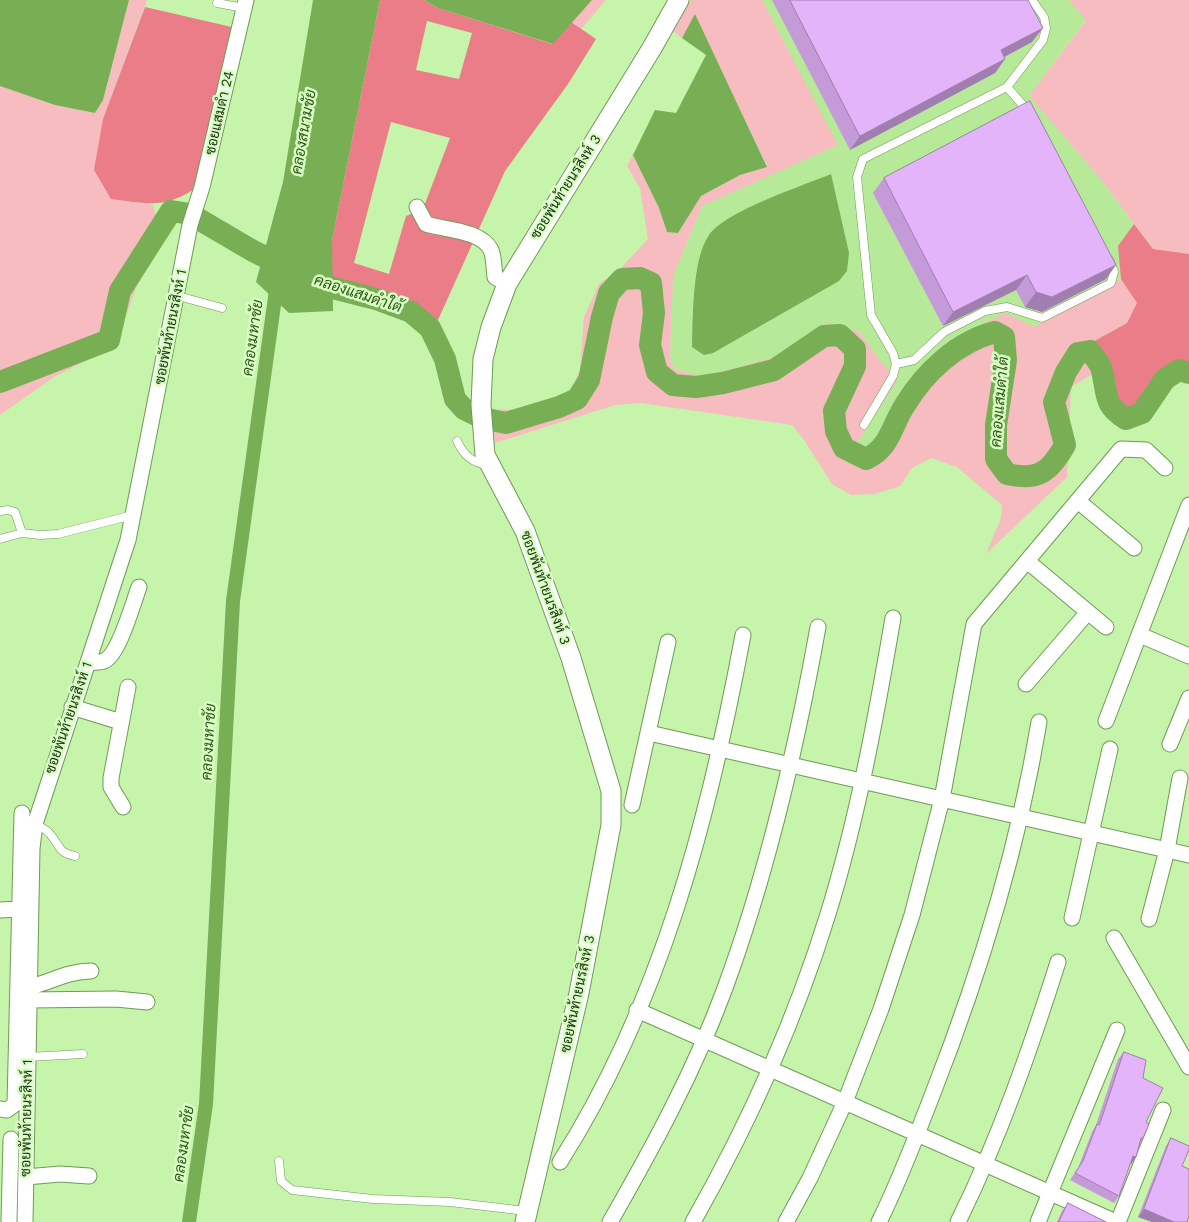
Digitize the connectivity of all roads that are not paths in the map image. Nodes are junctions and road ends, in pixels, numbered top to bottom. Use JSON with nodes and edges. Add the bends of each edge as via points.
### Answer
{"nodes":[{"id":1,"x":679,"y":0,"type":"edge"},
{"id":2,"x":1032,"y":0,"type":"edge"},
{"id":3,"x":217,"y":3,"type":"dead end"},
{"id":4,"x":245,"y":4,"type":"edge"},
{"id":5,"x":1007,"y":87,"type":"junction"},
{"id":6,"x":1032,"y":115,"type":"edge"},
{"id":7,"x":417,"y":207,"type":"dead end"},
{"id":8,"x":190,"y":225,"type":"joint"},
{"id":9,"x":1102,"y":247,"type":"edge"},
{"id":10,"x":507,"y":284,"type":"junction"},
{"id":11,"x":178,"y":296,"type":"junction"},
{"id":12,"x":222,"y":308,"type":"dead end"},
{"id":13,"x":896,"y":364,"type":"junction"},
{"id":14,"x":864,"y":424,"type":"dead end"},
{"id":15,"x":457,"y":440,"type":"dead end"},
{"id":16,"x":490,"y":466,"type":"junction"},
{"id":17,"x":1165,"y":468,"type":"dead end"},
{"id":18,"x":1078,"y":501,"type":"junction"},
{"id":19,"x":1189,"y":505,"type":"edge"},
{"id":20,"x":0,"y":511,"type":"edge"},
{"id":21,"x":133,"y":515,"type":"junction"},
{"id":22,"x":22,"y":533,"type":"junction"},
{"id":23,"x":0,"y":538,"type":"edge"},
{"id":24,"x":1134,"y":548,"type":"dead end"},
{"id":25,"x":1027,"y":561,"type":"junction"},
{"id":26,"x":139,"y":587,"type":"dead end"},
{"id":27,"x":1088,"y":612,"type":"junction"},
{"id":28,"x":893,"y":618,"type":"dead end"},
{"id":29,"x":818,"y":627,"type":"dead end"},
{"id":30,"x":1106,"y":627,"type":"dead end"},
{"id":31,"x":743,"y":635,"type":"dead end"},
{"id":32,"x":1140,"y":635,"type":"junction"},
{"id":33,"x":668,"y":642,"type":"dead end"},
{"id":34,"x":1189,"y":656,"type":"edge"},
{"id":35,"x":88,"y":662,"type":"junction"},
{"id":36,"x":1026,"y":684,"type":"dead end"},
{"id":37,"x":128,"y":687,"type":"dead end"},
{"id":38,"x":1189,"y":698,"type":"edge"},
{"id":39,"x":72,"y":707,"type":"junction"},
{"id":40,"x":1106,"y":721,"type":"dead end"},
{"id":41,"x":121,"y":722,"type":"junction"},
{"id":42,"x":1039,"y":722,"type":"dead end"},
{"id":43,"x":648,"y":733,"type":"junction"},
{"id":44,"x":1170,"y":744,"type":"dead end"},
{"id":45,"x":721,"y":749,"type":"junction"},
{"id":46,"x":1110,"y":749,"type":"dead end"},
{"id":47,"x":791,"y":765,"type":"junction"},
{"id":48,"x":1180,"y":778,"type":"dead end"},
{"id":49,"x":863,"y":781,"type":"junction"},
{"id":50,"x":942,"y":799,"type":"junction"},
{"id":51,"x":632,"y":805,"type":"dead end"},
{"id":52,"x":123,"y":807,"type":"dead end"},
{"id":53,"x":22,"y":813,"type":"dead end"},
{"id":54,"x":1021,"y":817,"type":"junction"},
{"id":55,"x":35,"y":824,"type":"junction"},
{"id":56,"x":1093,"y":833,"type":"junction"},
{"id":57,"x":1167,"y":850,"type":"junction"},
{"id":58,"x":1189,"y":855,"type":"edge"},
{"id":59,"x":75,"y":856,"type":"dead end"},
{"id":60,"x":18,"y":909,"type":"junction"},
{"id":61,"x":0,"y":910,"type":"edge"},
{"id":62,"x":1072,"y":918,"type":"dead end"},
{"id":63,"x":1150,"y":919,"type":"dead end"},
{"id":64,"x":1114,"y":938,"type":"dead end"},
{"id":65,"x":1058,"y":962,"type":"dead end"},
{"id":66,"x":91,"y":971,"type":"dead end"},
{"id":67,"x":30,"y":994,"type":"junction"},
{"id":68,"x":147,"y":1002,"type":"dead end"},
{"id":69,"x":638,"y":1010,"type":"junction"},
{"id":70,"x":1117,"y":1030,"type":"dead end"},
{"id":71,"x":704,"y":1040,"type":"junction"},
{"id":72,"x":83,"y":1054,"type":"dead end"},
{"id":73,"x":28,"y":1057,"type":"junction"},
{"id":74,"x":1189,"y":1067,"type":"edge"},
{"id":75,"x":770,"y":1069,"type":"junction"},
{"id":76,"x":844,"y":1102,"type":"junction"},
{"id":77,"x":0,"y":1109,"type":"edge"},
{"id":78,"x":1163,"y":1110,"type":"dead end"},
{"id":79,"x":918,"y":1134,"type":"junction"},
{"id":80,"x":11,"y":1140,"type":"dead end"},
{"id":81,"x":278,"y":1161,"type":"dead end"},
{"id":82,"x":560,"y":1162,"type":"dead end"},
{"id":83,"x":984,"y":1164,"type":"junction"},
{"id":84,"x":89,"y":1176,"type":"dead end"},
{"id":85,"x":26,"y":1177,"type":"junction"},
{"id":86,"x":1052,"y":1194,"type":"junction"},
{"id":87,"x":526,"y":1216,"type":"edge"},
{"id":88,"x":9,"y":1222,"type":"edge"},
{"id":89,"x":25,"y":1222,"type":"edge"},
{"id":90,"x":610,"y":1222,"type":"edge"},
{"id":91,"x":693,"y":1222,"type":"edge"},
{"id":92,"x":786,"y":1222,"type":"edge"},
{"id":93,"x":879,"y":1222,"type":"edge"},
{"id":94,"x":958,"y":1222,"type":"edge"},
{"id":95,"x":1038,"y":1222,"type":"edge"},
{"id":96,"x":1117,"y":1222,"type":"edge"}],
"edges":[{"from":1,"to":10,"type":"street","name":"ซอยพันท้ายนรสิงห์ 3"},
{"from":2,"to":5,"type":"lane","via":[[1044,16],[1043,40]]},
{"from":3,"to":4,"type":"lane"},
{"from":4,"to":8,"type":"street","name":"ซอยแสมดำ 24","via":[[202,188]]},
{"from":5,"to":6,"type":"lane"},
{"from":5,"to":13,"type":"lane","via":[[860,163],[857,177],[871,315]]},
{"from":7,"to":10,"type":"street","via":[[426,224],[467,234],[484,242],[491,250],[495,277]]},
{"from":8,"to":11,"type":"street","name":"ซอยพันท้ายนรสิงห์ 1"},
{"from":9,"to":13,"type":"lane","via":[[1114,272],[1111,283],[1042,318],[1007,308],[985,311],[944,332],[914,360]]},
{"from":10,"to":16,"type":"street","name":"ซอยพันท้ายนรสิงห์ 3","via":[[483,359],[482,438]]},
{"from":11,"to":12,"type":"lane"},
{"from":11,"to":21,"type":"street","name":"ซอยพันท้ายนรสิงห์ 1"},
{"from":13,"to":14,"type":"lane","via":[[893,376]]},
{"from":15,"to":16,"type":"lane","via":[[468,457]]},
{"from":16,"to":87,"type":"street","name":"ซอยพันท้ายนรสิงห์ 3","via":[[525,531],[541,573],[605,765],[612,807],[579,993]]},
{"from":17,"to":18,"type":"street","via":[[1146,450],[1120,450]]},
{"from":18,"to":24,"type":"street"},
{"from":18,"to":25,"type":"street"},
{"from":19,"to":32,"type":"street"},
{"from":20,"to":22,"type":"lane","via":[[15,512]]},
{"from":21,"to":22,"type":"lane","via":[[58,534]]},
{"from":21,"to":35,"type":"street","name":"ซอยพันท้ายนรสิงห์ 1","via":[[128,540]]},
{"from":22,"to":23,"type":"lane"},
{"from":25,"to":27,"type":"street"},
{"from":25,"to":50,"type":"street","via":[[974,624]]},
{"from":26,"to":35,"type":"street","via":[[110,657],[104,661]]},
{"from":27,"to":30,"type":"street"},
{"from":27,"to":36,"type":"street"},
{"from":28,"to":49,"type":"street"},
{"from":29,"to":47,"type":"street"},
{"from":31,"to":45,"type":"street"},
{"from":32,"to":34,"type":"street"},
{"from":32,"to":40,"type":"street"},
{"from":33,"to":43,"type":"street"},
{"from":35,"to":39,"type":"street","name":"ซอยพันท้ายนรสิงห์ 1"},
{"from":37,"to":41,"type":"street"},
{"from":38,"to":44,"type":"street"},
{"from":39,"to":41,"type":"street"},
{"from":39,"to":55,"type":"street","name":"ซอยพันท้ายนรสิงห์ 1"},
{"from":41,"to":52,"type":"street","via":[[111,787]]},
{"from":42,"to":54,"type":"street"},
{"from":43,"to":45,"type":"street"},
{"from":43,"to":51,"type":"street"},
{"from":45,"to":47,"type":"street"},
{"from":45,"to":69,"type":"street","via":[[684,885]]},
{"from":46,"to":56,"type":"street"},
{"from":47,"to":49,"type":"street"},
{"from":47,"to":71,"type":"street","via":[[763,874]]},
{"from":48,"to":57,"type":"street"},
{"from":49,"to":50,"type":"street"},
{"from":49,"to":75,"type":"street","via":[[828,914]]},
{"from":50,"to":54,"type":"street"},
{"from":50,"to":76,"type":"street","via":[[912,915],[881,1009]]},
{"from":53,"to":60,"type":"street"},
{"from":54,"to":56,"type":"street"},
{"from":54,"to":79,"type":"street","via":[[968,997]]},
{"from":55,"to":59,"type":"lane","via":[[49,832],[64,853]]},
{"from":55,"to":67,"type":"street","name":"ซอยพันท้ายนรสิงห์ 1"},
{"from":56,"to":57,"type":"street"},
{"from":56,"to":62,"type":"street"},
{"from":57,"to":58,"type":"street"},
{"from":57,"to":63,"type":"street"},
{"from":60,"to":61,"type":"street"},
{"from":60,"to":77,"type":"street","via":[[15,1104],[7,1110]]},
{"from":64,"to":74,"type":"street"},
{"from":65,"to":83,"type":"street"},
{"from":66,"to":67,"type":"street","via":[[66,973]]},
{"from":67,"to":68,"type":"street"},
{"from":67,"to":73,"type":"street","name":"ซอยพันท้ายนรสิงห์ 1"},
{"from":69,"to":71,"type":"street"},
{"from":69,"to":82,"type":"street","via":[[614,1066]]},
{"from":70,"to":86,"type":"street"},
{"from":71,"to":75,"type":"street"},
{"from":71,"to":90,"type":"street","via":[[661,1131]]},
{"from":72,"to":73,"type":"lane"},
{"from":73,"to":85,"type":"street","name":"ซอยพันท้ายนรสิงห์ 1"},
{"from":75,"to":76,"type":"street"},
{"from":75,"to":91,"type":"street"},
{"from":76,"to":79,"type":"street"},
{"from":76,"to":92,"type":"street"},
{"from":78,"to":96,"type":"street"},
{"from":79,"to":83,"type":"street"},
{"from":79,"to":93,"type":"street"},
{"from":80,"to":88,"type":"street"},
{"from":81,"to":87,"type":"lane","via":[[281,1181],[292,1190],[374,1199],[450,1202]]},
{"from":83,"to":86,"type":"street"},
{"from":83,"to":94,"type":"street"},
{"from":84,"to":85,"type":"street"},
{"from":85,"to":89,"type":"street","name":"ซอยพันท้ายนรสิงห์ 1"},
{"from":86,"to":95,"type":"street"},
{"from":86,"to":96,"type":"street"}]}
